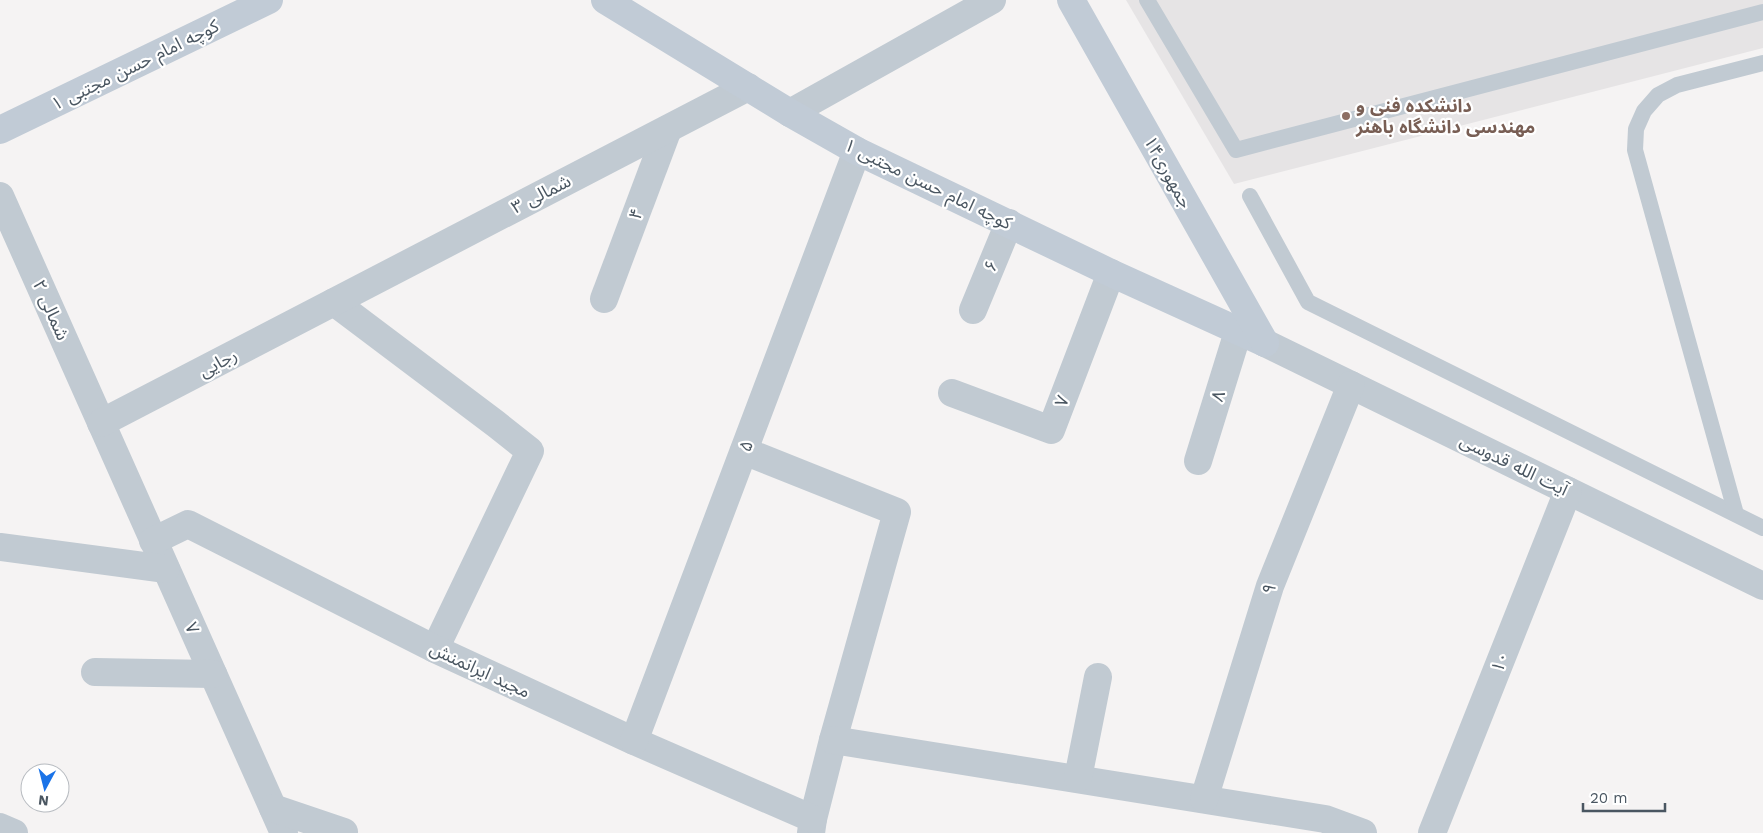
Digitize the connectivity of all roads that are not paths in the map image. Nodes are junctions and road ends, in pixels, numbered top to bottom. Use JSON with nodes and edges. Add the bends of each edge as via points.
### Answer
{"nodes":[{"id":1,"x":269,"y":0,"type":"edge"},
{"id":2,"x":605,"y":0,"type":"edge"},
{"id":3,"x":992,"y":0,"type":"edge"},
{"id":4,"x":1071,"y":0,"type":"edge"},
{"id":5,"x":1148,"y":0,"type":"edge"},
{"id":6,"x":1763,"y":12,"type":"edge"},
{"id":7,"x":1763,"y":64,"type":"edge"},
{"id":8,"x":748,"y":87,"type":"junction"},
{"id":9,"x":790,"y":113,"type":"junction"},
{"id":10,"x":668,"y":129,"type":"junction"},
{"id":11,"x":0,"y":130,"type":"edge"},
{"id":12,"x":857,"y":151,"type":"junction"},
{"id":13,"x":0,"y":196,"type":"edge"},
{"id":14,"x":1250,"y":196,"type":"dead end"},
{"id":15,"x":1009,"y":223,"type":"junction"},
{"id":16,"x":1111,"y":273,"type":"junction"},
{"id":17,"x":604,"y":298,"type":"dead end"},
{"id":18,"x":334,"y":302,"type":"junction"},
{"id":19,"x":973,"y":310,"type":"dead end"},
{"id":20,"x":1238,"y":332,"type":"junction"},
{"id":21,"x":1265,"y":343,"type":"junction"},
{"id":22,"x":1351,"y":385,"type":"junction"},
{"id":23,"x":952,"y":393,"type":"dead end"},
{"id":24,"x":101,"y":423,"type":"junction"},
{"id":25,"x":744,"y":451,"type":"junction"},
{"id":26,"x":1198,"y":461,"type":"dead end"},
{"id":27,"x":1568,"y":491,"type":"junction"},
{"id":28,"x":1736,"y":514,"type":"junction"},
{"id":29,"x":1763,"y":528,"type":"edge"},
{"id":30,"x":154,"y":541,"type":"junction"},
{"id":31,"x":0,"y":547,"type":"edge"},
{"id":32,"x":166,"y":569,"type":"junction"},
{"id":33,"x":1763,"y":586,"type":"edge"},
{"id":34,"x":436,"y":649,"type":"junction"},
{"id":35,"x":95,"y":672,"type":"dead end"},
{"id":36,"x":213,"y":674,"type":"junction"},
{"id":37,"x":1098,"y":677,"type":"dead end"},
{"id":38,"x":833,"y":740,"type":"junction"},
{"id":39,"x":634,"y":741,"type":"junction"},
{"id":40,"x":1078,"y":778,"type":"junction"},
{"id":41,"x":1204,"y":798,"type":"junction"},
{"id":42,"x":273,"y":808,"type":"junction"},
{"id":43,"x":812,"y":826,"type":"edge"},
{"id":44,"x":0,"y":827,"type":"edge"},
{"id":45,"x":344,"y":832,"type":"edge"},
{"id":46,"x":14,"y":833,"type":"edge"},
{"id":47,"x":284,"y":833,"type":"edge"},
{"id":48,"x":1363,"y":833,"type":"edge"},
{"id":49,"x":1432,"y":833,"type":"edge"}],
"edges":[{"from":1,"to":11,"type":"street","name":"کوچه امام حسن مجتبی ۱"},
{"from":2,"to":8,"type":"street","name":"کوچه امام حسن مجتبی ۱"},
{"from":3,"to":9,"type":"street"},
{"from":4,"to":21,"type":"street","name":"جمهوری۱۴"},
{"from":5,"to":6,"type":"lane","via":[[1236,150]]},
{"from":7,"to":28,"type":"lane","via":[[1677,85],[1658,95],[1644,110],[1636,129],[1636,150]]},
{"from":8,"to":9,"type":"street","name":"کوچه امام حسن مجتبی ۱"},
{"from":8,"to":10,"type":"street","name":"۳ شمالی"},
{"from":9,"to":12,"type":"street","name":"کوچه امام حسن مجتبی ۱"},
{"from":10,"to":17,"type":"street","name":"۴"},
{"from":10,"to":18,"type":"street","name":"۳ شمالی"},
{"from":12,"to":15,"type":"street","name":"کوچه امام حسن مجتبی ۱"},
{"from":12,"to":25,"type":"street","name":"۵"},
{"from":13,"to":24,"type":"street","name":"۲ شمالی"},
{"from":14,"to":28,"type":"lane","via":[[1308,302]]},
{"from":15,"to":16,"type":"street","name":"کوچه امام حسن مجتبی ۱"},
{"from":15,"to":19,"type":"street","name":"۶"},
{"from":16,"to":20,"type":"street","name":"کوچه امام حسن مجتبی ۱"},
{"from":16,"to":23,"type":"street","name":"۷","via":[[1051,430]]},
{"from":18,"to":24,"type":"street","name":"رجایی"},
{"from":18,"to":34,"type":"street","via":[[530,451]]},
{"from":20,"to":21,"type":"street","name":"کوچه امام حسن مجتبی ۱"},
{"from":20,"to":26,"type":"street","name":"۸"},
{"from":21,"to":22,"type":"street","name":"آیت الله قدوسی"},
{"from":22,"to":27,"type":"street","name":"آیت الله قدوسی"},
{"from":22,"to":41,"type":"street","name":"۹","via":[[1270,586]]},
{"from":24,"to":30,"type":"street","name":"۷"},
{"from":25,"to":38,"type":"street","via":[[897,512]]},
{"from":25,"to":39,"type":"street","name":"۵"},
{"from":27,"to":33,"type":"street","name":"آیت الله قدوسی"},
{"from":27,"to":49,"type":"street","name":"۱۰"},
{"from":28,"to":29,"type":"lane"},
{"from":30,"to":32,"type":"street","name":"۷"},
{"from":30,"to":34,"type":"street","name":"مجید ایرانمنش","via":[[188,524]]},
{"from":31,"to":32,"type":"street"},
{"from":32,"to":36,"type":"street","name":"۷"},
{"from":34,"to":39,"type":"street","name":"مجید ایرانمنش"},
{"from":35,"to":36,"type":"street"},
{"from":36,"to":42,"type":"street","name":"۷"},
{"from":37,"to":40,"type":"street"},
{"from":38,"to":40,"type":"street"},
{"from":38,"to":43,"type":"street"},
{"from":39,"to":43,"type":"street","name":"مجید ایرانمنش"},
{"from":40,"to":41,"type":"street"},
{"from":41,"to":48,"type":"street","via":[[1325,819]]},
{"from":42,"to":45,"type":"street"},
{"from":42,"to":47,"type":"street","name":"۷"},
{"from":44,"to":46,"type":"street"}]}
